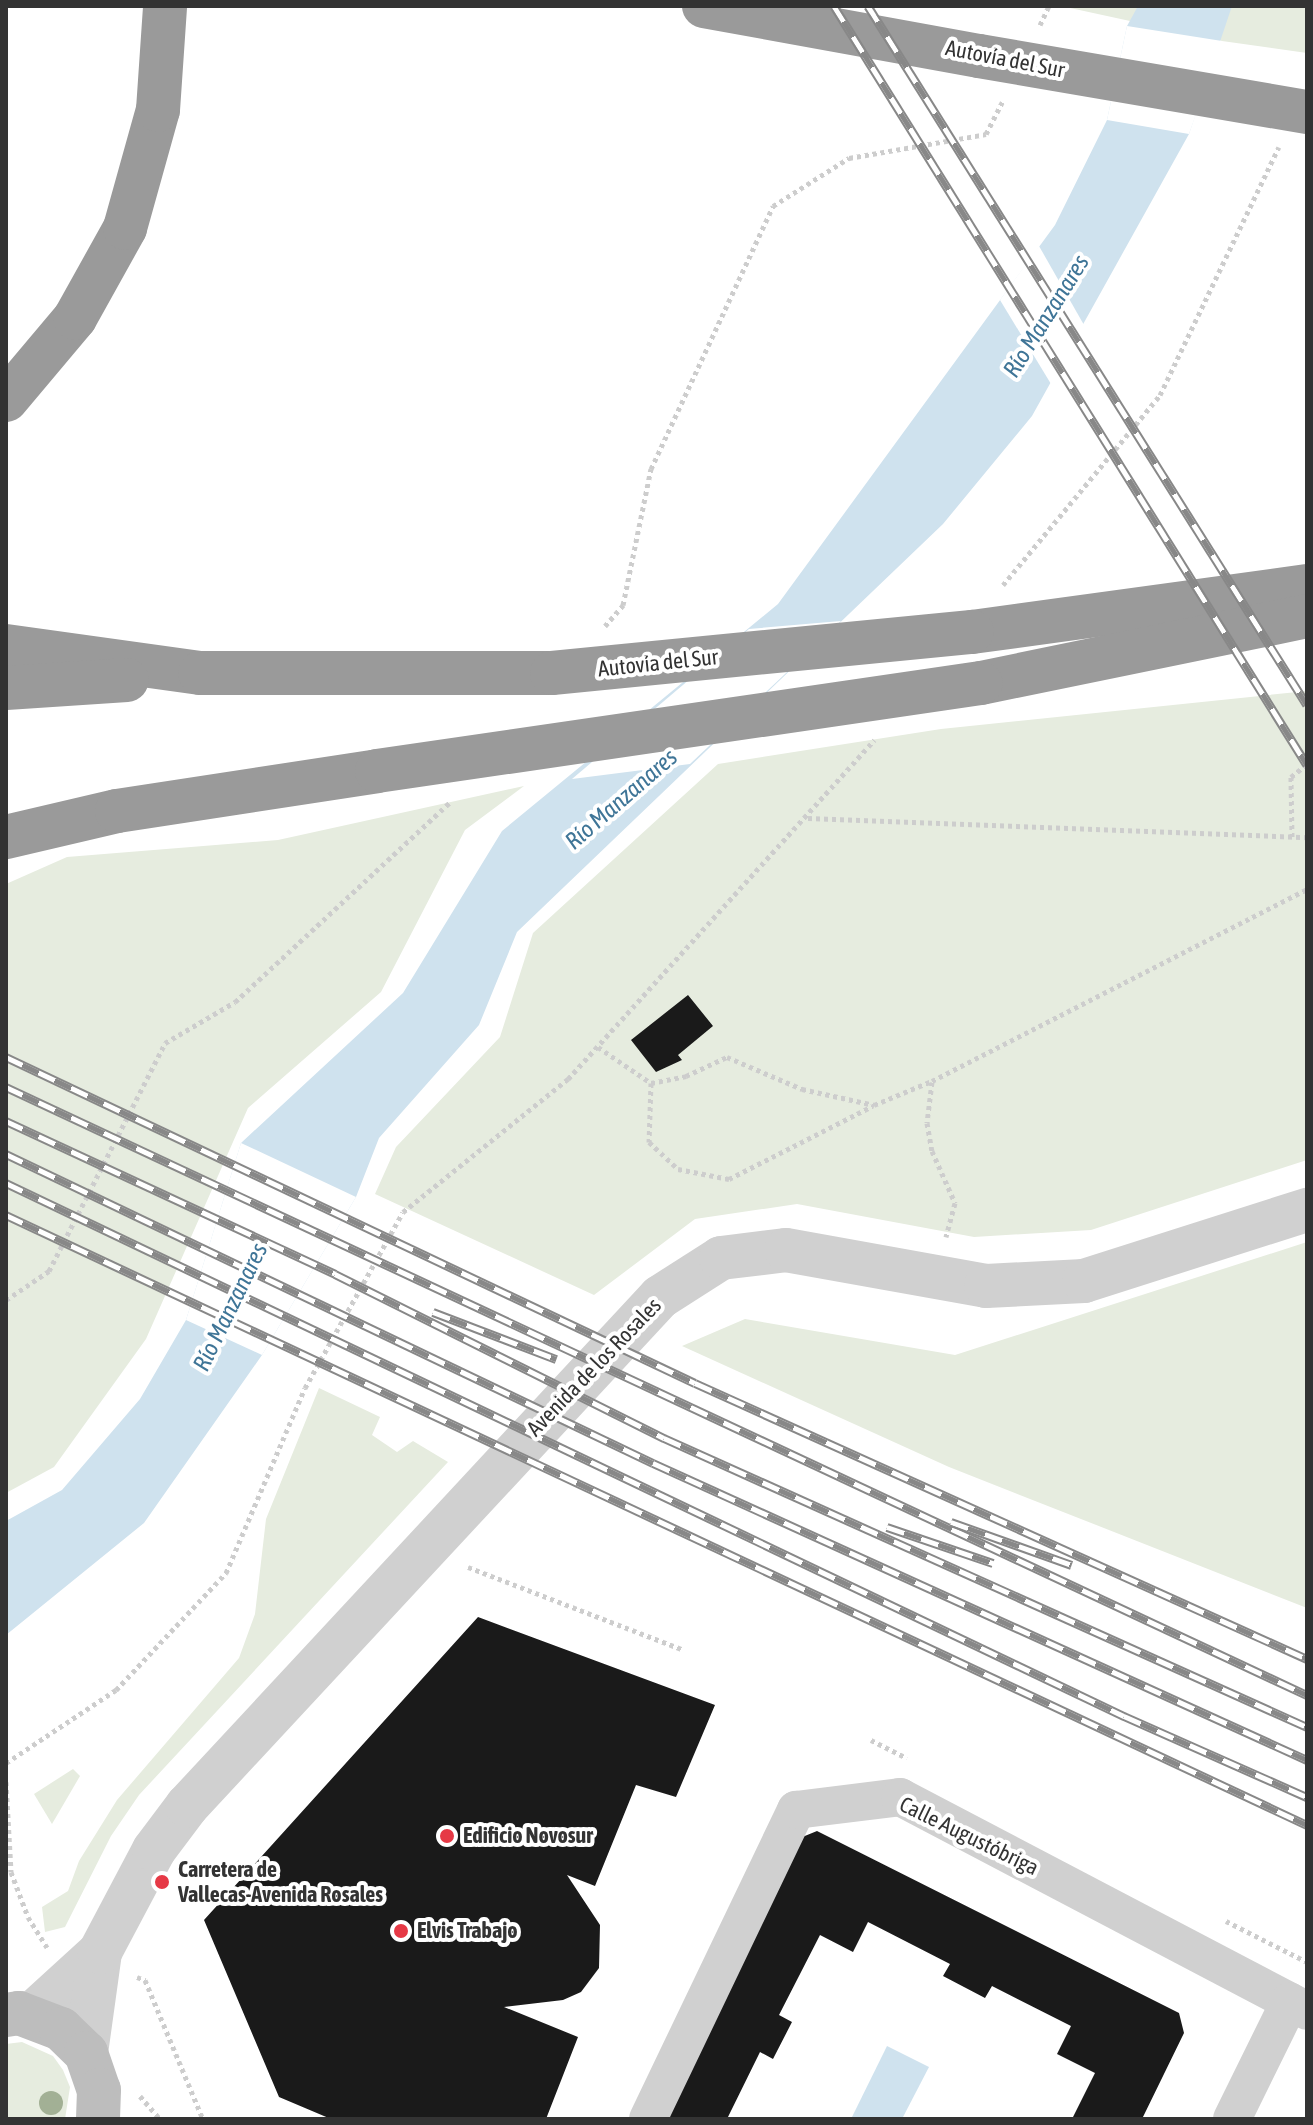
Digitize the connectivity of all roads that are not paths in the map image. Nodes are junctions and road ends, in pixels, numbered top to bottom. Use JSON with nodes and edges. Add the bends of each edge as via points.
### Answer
{"nodes":[{"id":1,"x":165,"y":6,"type":"edge"},
{"id":2,"x":704,"y":6,"type":"edge"},
{"id":3,"x":852,"y":6,"type":"edge"},
{"id":4,"x":962,"y":52,"type":"junction"},
{"id":5,"x":1294,"y":128,"type":"edge"},
{"id":6,"x":6,"y":400,"type":"edge"},
{"id":7,"x":1307,"y":586,"type":"edge"},
{"id":8,"x":1307,"y":616,"type":"edge"},
{"id":9,"x":6,"y":646,"type":"edge"},
{"id":10,"x":200,"y":673,"type":"junction"},
{"id":11,"x":6,"y":688,"type":"edge"},
{"id":12,"x":6,"y":837,"type":"edge"},
{"id":13,"x":1307,"y":1210,"type":"edge"},
{"id":14,"x":112,"y":1963,"type":"junction"},
{"id":15,"x":1298,"y":2006,"type":"edge"},
{"id":16,"x":18,"y":2016,"type":"edge"},
{"id":17,"x":103,"y":2095,"type":"edge"},
{"id":18,"x":648,"y":2119,"type":"edge"},
{"id":19,"x":1232,"y":2119,"type":"edge"}],
"edges":[{"from":1,"to":6,"type":"highway","via":[[158,110],[125,228],[75,318]]},
{"from":2,"to":4,"type":"highway","name":"Autovía del Sur"},
{"from":3,"to":4,"type":"highway"},
{"from":4,"to":5,"type":"highway","name":"Autovía del Sur","bridge":true},
{"from":7,"to":10,"type":"highway","name":"Autovía del Sur","bridge":true,"via":[[972,632],[552,673]]},
{"from":8,"to":12,"type":"highway","bridge":true,"via":[[981,683],[131,808]]},
{"from":9,"to":10,"type":"highway","name":"Autovía del Sur"},
{"from":10,"to":11,"type":"highway"},
{"from":13,"to":14,"type":"street","name":"Avenida de los Rosales","via":[[1084,1281],[986,1286],[786,1250],[721,1258],[660,1297],[187,1806],[146,1864]]},
{"from":14,"to":16,"type":"street","name":"Avenida de los Rosales"},
{"from":14,"to":17,"type":"street","name":"Avenida de los Rosales"},
{"from":15,"to":18,"type":"street","name":"Calle Augustóbriga","via":[[900,1797],[796,1810]]},
{"from":15,"to":19,"type":"street"},
{"from":16,"to":17,"type":"main road","via":[[61,2029]]}]}
